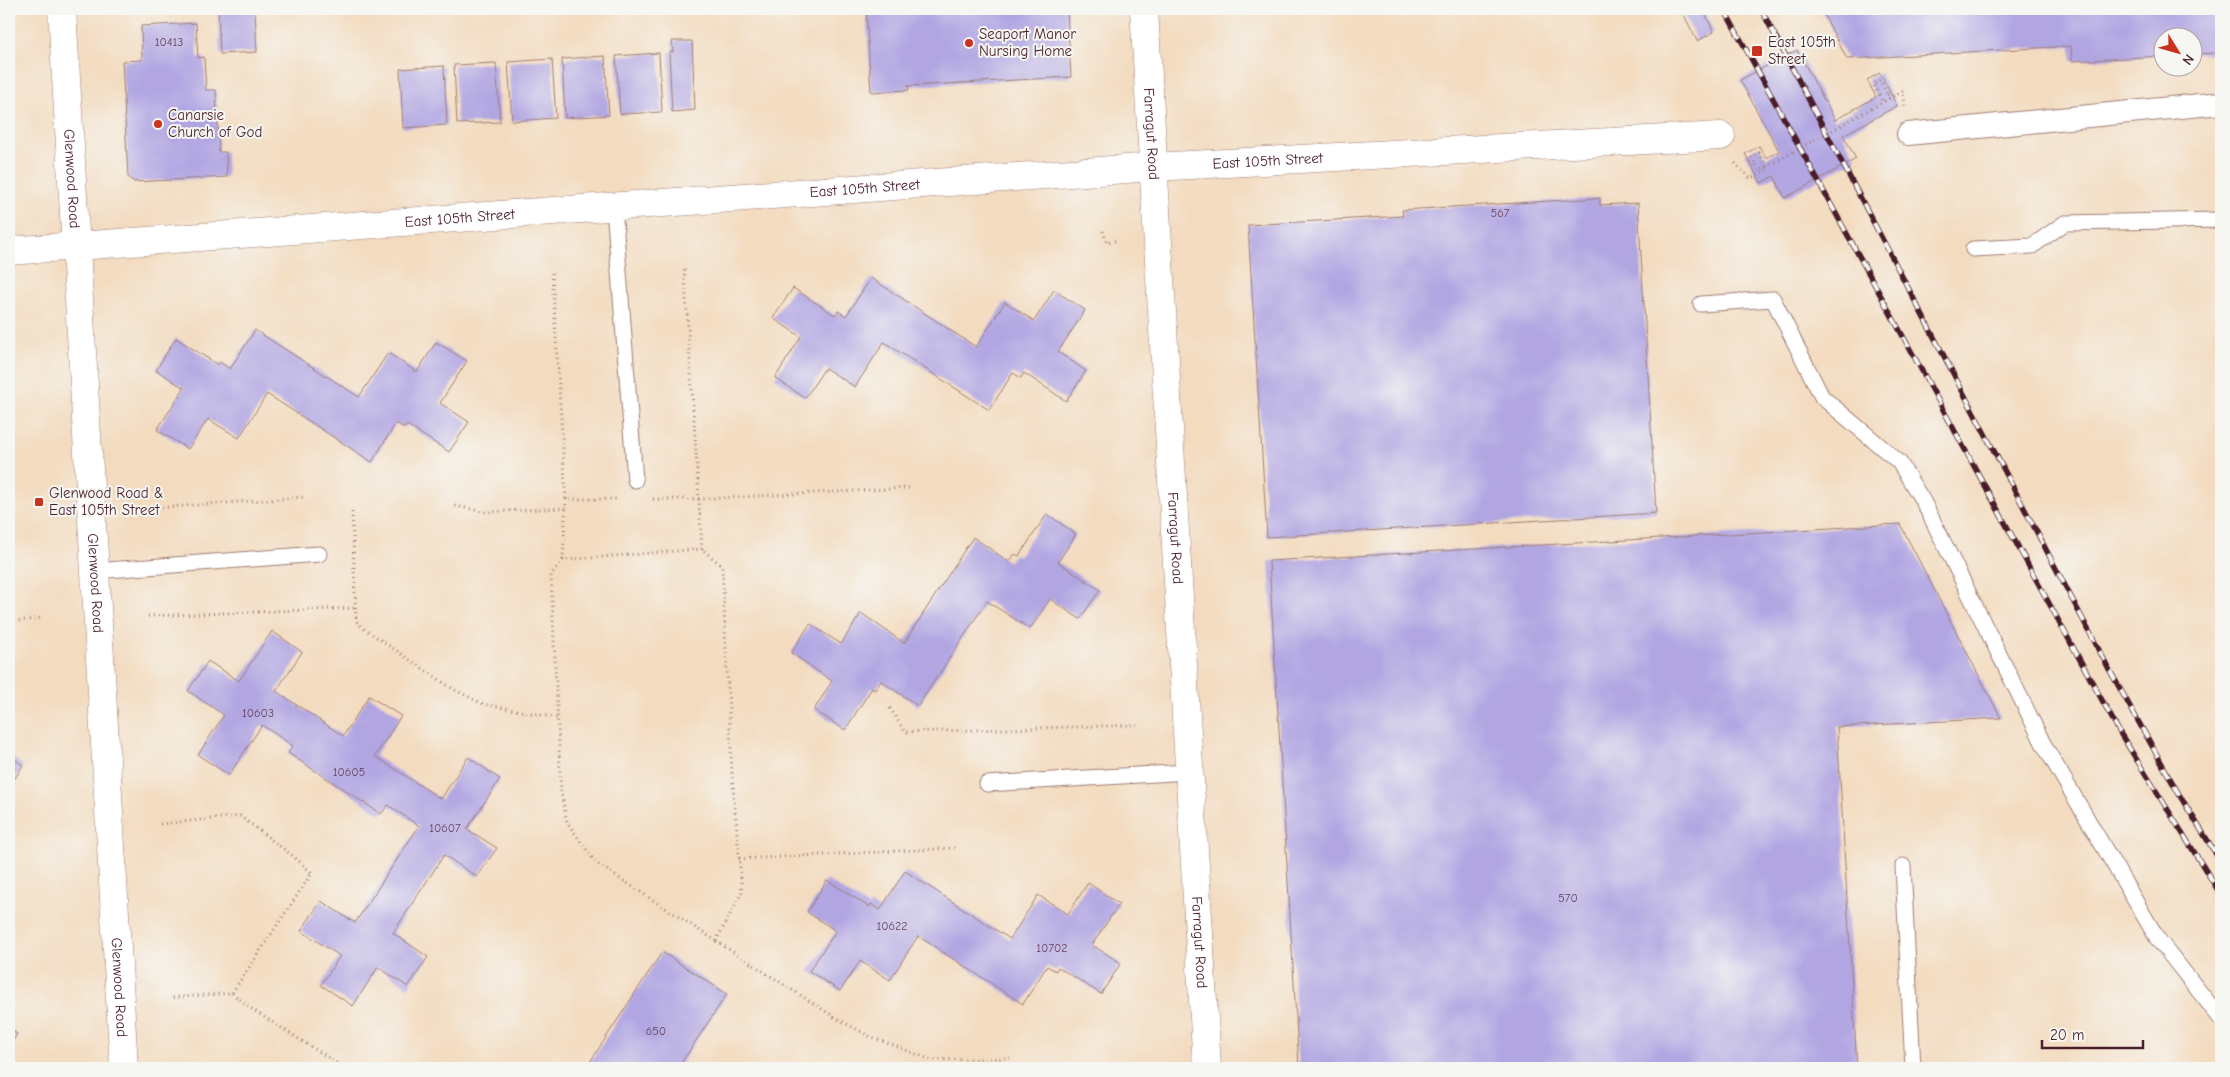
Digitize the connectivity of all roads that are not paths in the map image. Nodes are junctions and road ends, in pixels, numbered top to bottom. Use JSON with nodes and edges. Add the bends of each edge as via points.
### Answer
{"nodes":[{"id":1,"x":62,"y":9,"type":"edge"},
{"id":2,"x":1144,"y":9,"type":"edge"},
{"id":3,"x":2221,"y":103,"type":"edge"},
{"id":4,"x":1908,"y":134,"type":"dead end"},
{"id":5,"x":1721,"y":136,"type":"dead end"},
{"id":6,"x":1154,"y":167,"type":"junction"},
{"id":7,"x":614,"y":207,"type":"junction"},
{"id":8,"x":2221,"y":220,"type":"edge"},
{"id":9,"x":76,"y":246,"type":"junction"},
{"id":10,"x":1974,"y":249,"type":"dead end"},
{"id":11,"x":9,"y":251,"type":"edge"},
{"id":12,"x":1701,"y":304,"type":"dead end"},
{"id":13,"x":635,"y":480,"type":"dead end"},
{"id":14,"x":319,"y":554,"type":"dead end"},
{"id":15,"x":95,"y":571,"type":"junction"},
{"id":16,"x":1189,"y":772,"type":"junction"},
{"id":17,"x":987,"y":784,"type":"dead end"},
{"id":18,"x":1903,"y":866,"type":"dead end"},
{"id":19,"x":2221,"y":1019,"type":"edge"},
{"id":20,"x":124,"y":1068,"type":"edge"},
{"id":21,"x":1207,"y":1068,"type":"edge"},
{"id":22,"x":1913,"y":1068,"type":"edge"}],
"edges":[{"from":1,"to":9,"type":"street","name":"Glenwood Road"},
{"from":2,"to":6,"type":"street","name":"Farragut Road"},
{"from":3,"to":4,"type":"street"},
{"from":5,"to":6,"type":"street","name":"East 105th Street"},
{"from":6,"to":7,"type":"street","name":"East 105th Street"},
{"from":6,"to":16,"type":"street","name":"Farragut Road"},
{"from":7,"to":9,"type":"street","name":"East 105th Street"},
{"from":7,"to":13,"type":"lane"},
{"from":8,"to":10,"type":"lane","via":[[2065,223],[2032,246]]},
{"from":9,"to":11,"type":"street","name":"East 105th Street"},
{"from":9,"to":15,"type":"street","name":"Glenwood Road"},
{"from":12,"to":19,"type":"lane","via":[[1773,299],[1822,397],[1899,462],[1924,503],[2044,745],[2157,938]]},
{"from":14,"to":15,"type":"lane"},
{"from":15,"to":20,"type":"street","name":"Glenwood Road"},
{"from":16,"to":17,"type":"lane"},
{"from":16,"to":21,"type":"street","name":"Farragut Road"},
{"from":18,"to":22,"type":"lane"}]}
